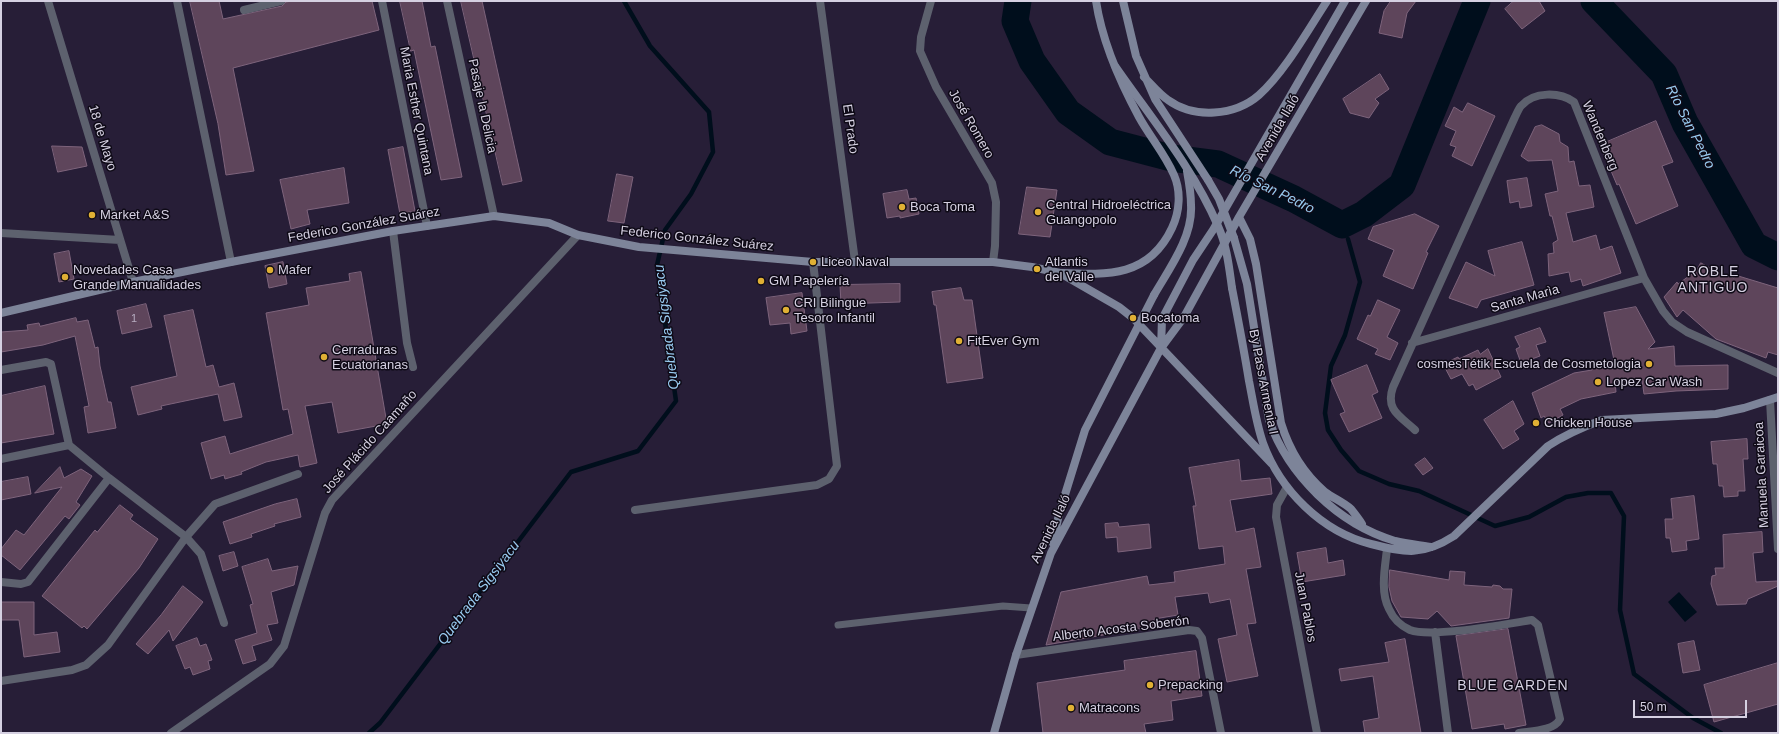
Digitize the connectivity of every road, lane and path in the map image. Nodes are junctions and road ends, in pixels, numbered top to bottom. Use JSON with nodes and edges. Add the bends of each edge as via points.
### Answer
{"nodes":[{"id":1,"x":48,"y":1,"type":"edge"},
{"id":2,"x":177,"y":1,"type":"edge"},
{"id":3,"x":281,"y":1,"type":"edge"},
{"id":4,"x":382,"y":1,"type":"edge"},
{"id":5,"x":447,"y":1,"type":"edge"},
{"id":6,"x":820,"y":1,"type":"edge"},
{"id":7,"x":931,"y":1,"type":"edge"},
{"id":8,"x":1096,"y":1,"type":"edge"},
{"id":9,"x":1123,"y":1,"type":"edge"},
{"id":10,"x":1327,"y":1,"type":"edge"},
{"id":11,"x":1345,"y":1,"type":"edge"},
{"id":12,"x":1366,"y":1,"type":"edge"},
{"id":13,"x":244,"y":10,"type":"dead end"},
{"id":14,"x":1115,"y":66,"type":"junction"},
{"id":15,"x":1144,"y":77,"type":"junction"},
{"id":16,"x":1187,"y":171,"type":"junction"},
{"id":17,"x":494,"y":216,"type":"junction"},
{"id":18,"x":1239,"y":217,"type":"junction"},
{"id":19,"x":427,"y":226,"type":"junction"},
{"id":20,"x":393,"y":231,"type":"junction"},
{"id":21,"x":1,"y":233,"type":"edge"},
{"id":22,"x":578,"y":235,"type":"junction"},
{"id":23,"x":120,"y":240,"type":"junction"},
{"id":24,"x":855,"y":261,"type":"junction"},
{"id":25,"x":231,"y":262,"type":"junction"},
{"id":26,"x":813,"y":262,"type":"junction"},
{"id":27,"x":992,"y":262,"type":"junction"},
{"id":28,"x":1060,"y":273,"type":"junction"},
{"id":29,"x":1644,"y":278,"type":"junction"},
{"id":30,"x":132,"y":282,"type":"junction"},
{"id":31,"x":1,"y":313,"type":"edge"},
{"id":32,"x":1412,"y":343,"type":"junction"},
{"id":33,"x":1161,"y":348,"type":"junction"},
{"id":34,"x":413,"y":367,"type":"dead end"},
{"id":35,"x":1,"y":370,"type":"edge"},
{"id":36,"x":1778,"y":373,"type":"edge"},
{"id":37,"x":1774,"y":398,"type":"edge"},
{"id":38,"x":1415,"y":430,"type":"dead end"},
{"id":39,"x":69,"y":445,"type":"junction"},
{"id":40,"x":1,"y":459,"type":"edge"},
{"id":41,"x":1272,"y":464,"type":"junction"},
{"id":42,"x":298,"y":474,"type":"dead end"},
{"id":43,"x":109,"y":478,"type":"junction"},
{"id":44,"x":1287,"y":487,"type":"junction"},
{"id":45,"x":635,"y":510,"type":"dead end"},
{"id":46,"x":1367,"y":529,"type":"junction"},
{"id":47,"x":186,"y":537,"type":"junction"},
{"id":48,"x":1434,"y":547,"type":"junction"},
{"id":49,"x":1387,"y":548,"type":"junction"},
{"id":50,"x":1778,"y":549,"type":"edge"},
{"id":51,"x":1050,"y":553,"type":"junction"},
{"id":52,"x":1,"y":582,"type":"edge"},
{"id":53,"x":1031,"y":608,"type":"junction"},
{"id":54,"x":224,"y":623,"type":"dead end"},
{"id":55,"x":838,"y":625,"type":"dead end"},
{"id":56,"x":1436,"y":632,"type":"junction"},
{"id":57,"x":1016,"y":655,"type":"junction"},
{"id":58,"x":1,"y":681,"type":"edge"},
{"id":59,"x":171,"y":733,"type":"edge"},
{"id":60,"x":994,"y":733,"type":"edge"},
{"id":61,"x":1221,"y":733,"type":"edge"},
{"id":62,"x":1317,"y":733,"type":"edge"},
{"id":63,"x":1448,"y":733,"type":"edge"},
{"id":64,"x":1519,"y":733,"type":"edge"}],
"edges":[{"from":1,"to":23,"type":"street","name":"18 de Mayo"},
{"from":2,"to":25,"type":"street"},
{"from":3,"to":13,"type":"street"},
{"from":4,"to":19,"type":"street","name":"Maria Esther Quintana"},
{"from":5,"to":17,"type":"street","name":"Pasaje la Delicia"},
{"from":6,"to":24,"type":"street","name":"El Prado"},
{"from":7,"to":27,"type":"street","name":"José Romero","via":[[921,37],[920,51],[936,87],[992,184],[996,202]]},
{"from":8,"to":14,"type":"street","name":"By Pass Armenia I","via":[[1098,17]]},
{"from":9,"to":15,"type":"street","name":"By Pass Armenia I","via":[[1129,32]]},
{"from":10,"to":15,"type":"street","via":[[1270,83],[1253,99],[1235,108],[1216,113],[1197,112],[1181,107],[1168,101]]},
{"from":11,"to":33,"type":"street","name":"Avenida Ilaló","via":[[1213,230],[1193,260],[1162,319]]},
{"from":12,"to":18,"type":"street","name":"Avenida Ilaló"},
{"from":14,"to":16,"type":"street","name":"By Pass Armenia I","bridge":true},
{"from":14,"to":28,"type":"street","bridge":true,"via":[[1140,118],[1174,175],[1179,191],[1176,219],[1165,243],[1137,266],[1097,274]]},
{"from":15,"to":46,"type":"street","name":"By Pass Armenia I","bridge":true,"via":[[1155,99],[1212,186],[1227,218],[1247,284],[1269,420],[1275,437],[1307,483],[1335,509]]},
{"from":16,"to":41,"type":"street","name":"By Pass Armenia I","bridge":true,"via":[[1218,227],[1226,249],[1256,421]]},
{"from":16,"to":51,"type":"street","bridge":true,"via":[[1192,206],[1184,241],[1085,430],[1058,514]]},
{"from":17,"to":19,"type":"street","name":"Federico González Suárez"},
{"from":17,"to":22,"type":"street","name":"Federico González Suárez","via":[[549,223]]},
{"from":18,"to":33,"type":"street","name":"Avenida Ilaló","via":[[1184,317]]},
{"from":18,"to":46,"type":"street","via":[[1250,239],[1256,264],[1285,437],[1307,473],[1325,492],[1350,509]]},
{"from":19,"to":20,"type":"street","name":"Federico González Suárez"},
{"from":20,"to":25,"type":"street","name":"Federico González Suárez"},
{"from":20,"to":34,"type":"street","via":[[407,343]]},
{"from":21,"to":23,"type":"street"},
{"from":22,"to":26,"type":"street","name":"Federico González Suárez","via":[[639,247]]},
{"from":22,"to":59,"type":"street","name":"José Plácido Caamaño","via":[[332,500],[324,513],[284,646],[270,664]]},
{"from":23,"to":30,"type":"street","name":"18 de Mayo"},
{"from":24,"to":26,"type":"street","name":"Federico González Suárez"},
{"from":24,"to":27,"type":"street","name":"Federico González Suárez"},
{"from":25,"to":30,"type":"street","name":"Federico González Suárez"},
{"from":26,"to":45,"type":"street","via":[[837,466],[830,479],[817,485]]},
{"from":27,"to":28,"type":"street","name":"Federico González Suárez"},
{"from":28,"to":33,"type":"street","name":"Federico González Suárez","via":[[1119,307]]},
{"from":29,"to":32,"type":"street","name":"Santa Marìa"},
{"from":29,"to":32,"type":"street","name":"Wandenberg","via":[[1574,102],[1558,95],[1536,97],[1521,106],[1515,117]]},
{"from":29,"to":36,"type":"street","name":"Wandenberg","via":[[1672,322],[1687,332]]},
{"from":30,"to":31,"type":"street","name":"Federico González Suárez"},
{"from":32,"to":38,"type":"street","name":"Wandenberg","via":[[1393,387],[1390,403],[1393,410]]},
{"from":33,"to":41,"type":"street","name":"Federico González Suárez"},
{"from":33,"to":51,"type":"street","name":"Avenida Ilaló"},
{"from":35,"to":39,"type":"street","via":[[46,362],[51,364]]},
{"from":37,"to":48,"type":"street","via":[[1716,414],[1602,420],[1566,434],[1533,459],[1454,536]]},
{"from":37,"to":50,"type":"street","name":"Manuela Garaicoa"},
{"from":39,"to":40,"type":"street"},
{"from":39,"to":43,"type":"street"},
{"from":41,"to":44,"type":"street","name":"By Pass Armenia I"},
{"from":42,"to":47,"type":"street","via":[[215,504]]},
{"from":43,"to":47,"type":"street"},
{"from":43,"to":52,"type":"street","via":[[28,582]]},
{"from":44,"to":49,"type":"street","name":"By Pass Armenia I","via":[[1311,512],[1327,524],[1364,543]]},
{"from":44,"to":62,"type":"street","name":"Juan Pablos","via":[[1277,505],[1276,517]]},
{"from":46,"to":48,"type":"street","name":"By Pass Armenia I","via":[[1394,541]]},
{"from":47,"to":54,"type":"street","via":[[201,554]]},
{"from":47,"to":58,"type":"street","via":[[96,658],[72,670]]},
{"from":48,"to":49,"type":"street","name":"By Pass Armenia I","via":[[1420,552]]},
{"from":49,"to":56,"type":"street","via":[[1385,590],[1389,609],[1397,622],[1411,630]]},
{"from":51,"to":53,"type":"street","name":"Avenida Ilaló"},
{"from":53,"to":55,"type":"lane","via":[[1003,606]]},
{"from":53,"to":57,"type":"street","name":"Avenida Ilaló"},
{"from":56,"to":63,"type":"street"},
{"from":56,"to":64,"type":"street","via":[[1532,620],[1538,626],[1560,719],[1558,724],[1552,727]]},
{"from":57,"to":60,"type":"street","name":"Avenida Ilaló"},
{"from":57,"to":61,"type":"street","name":"Alberto Acosta Soberón","via":[[1189,630],[1197,631],[1202,638]]}]}
